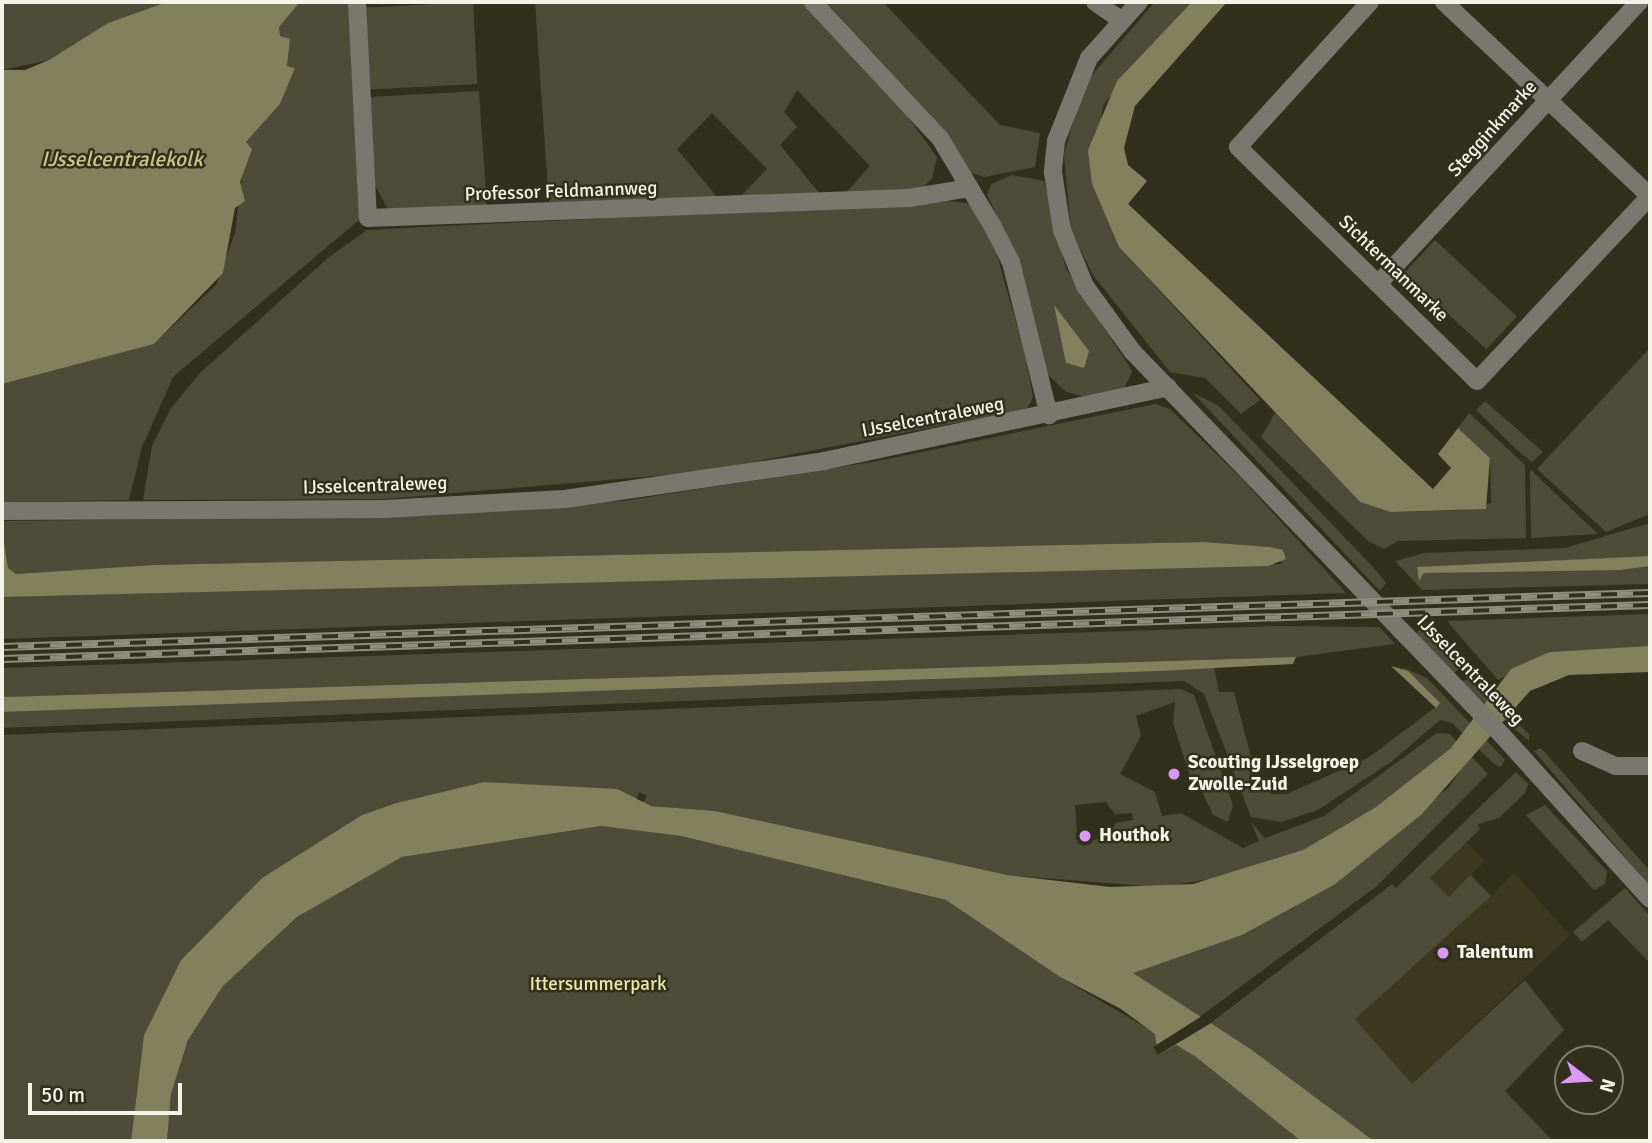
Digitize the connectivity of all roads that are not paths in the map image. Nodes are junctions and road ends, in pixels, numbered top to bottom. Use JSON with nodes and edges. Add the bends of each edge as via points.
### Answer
{"nodes":[{"id":1,"x":357,"y":2,"type":"edge"},
{"id":2,"x":813,"y":2,"type":"edge"},
{"id":3,"x":1095,"y":2,"type":"edge"},
{"id":4,"x":1139,"y":2,"type":"edge"},
{"id":5,"x":1370,"y":2,"type":"edge"},
{"id":6,"x":1444,"y":2,"type":"edge"},
{"id":7,"x":1639,"y":2,"type":"edge"},
{"id":8,"x":1122,"y":21,"type":"junction"},
{"id":9,"x":1550,"y":98,"type":"junction"},
{"id":10,"x":971,"y":188,"type":"junction"},
{"id":11,"x":1650,"y":196,"type":"edge"},
{"id":12,"x":1378,"y":284,"type":"junction"},
{"id":13,"x":1168,"y":387,"type":"junction"},
{"id":14,"x":1049,"y":415,"type":"junction"},
{"id":15,"x":2,"y":511,"type":"edge"},
{"id":16,"x":1582,"y":751,"type":"dead end"},
{"id":17,"x":1650,"y":766,"type":"edge"},
{"id":18,"x":1650,"y":900,"type":"edge"}],
"edges":[{"from":1,"to":10,"type":"street","name":"Professor Feldmannweg","via":[[368,218],[881,199]]},
{"from":2,"to":10,"type":"street","via":[[940,138]]},
{"from":3,"to":8,"type":"street"},
{"from":4,"to":8,"type":"street"},
{"from":5,"to":12,"type":"street","name":"Sichtermanmarke","via":[[1238,148]]},
{"from":6,"to":9,"type":"street"},
{"from":7,"to":9,"type":"street","name":"Stegginkmarke"},
{"from":8,"to":13,"type":"street","via":[[1089,58],[1065,109],[1053,172],[1062,230],[1085,286]]},
{"from":9,"to":11,"type":"street"},
{"from":9,"to":12,"type":"street","name":"Stegginkmarke"},
{"from":10,"to":14,"type":"street","via":[[1011,262]]},
{"from":11,"to":12,"type":"street","name":"Sichtermanmarke","via":[[1478,381]]},
{"from":13,"to":14,"type":"street","name":"IJsselcentraleweg"},
{"from":13,"to":18,"type":"street","name":"IJsselcentraleweg","via":[[1470,701]]},
{"from":14,"to":15,"type":"street","name":"IJsselcentraleweg","via":[[751,474],[565,499],[384,509]]},
{"from":16,"to":17,"type":"street","via":[[1615,766]]}]}
